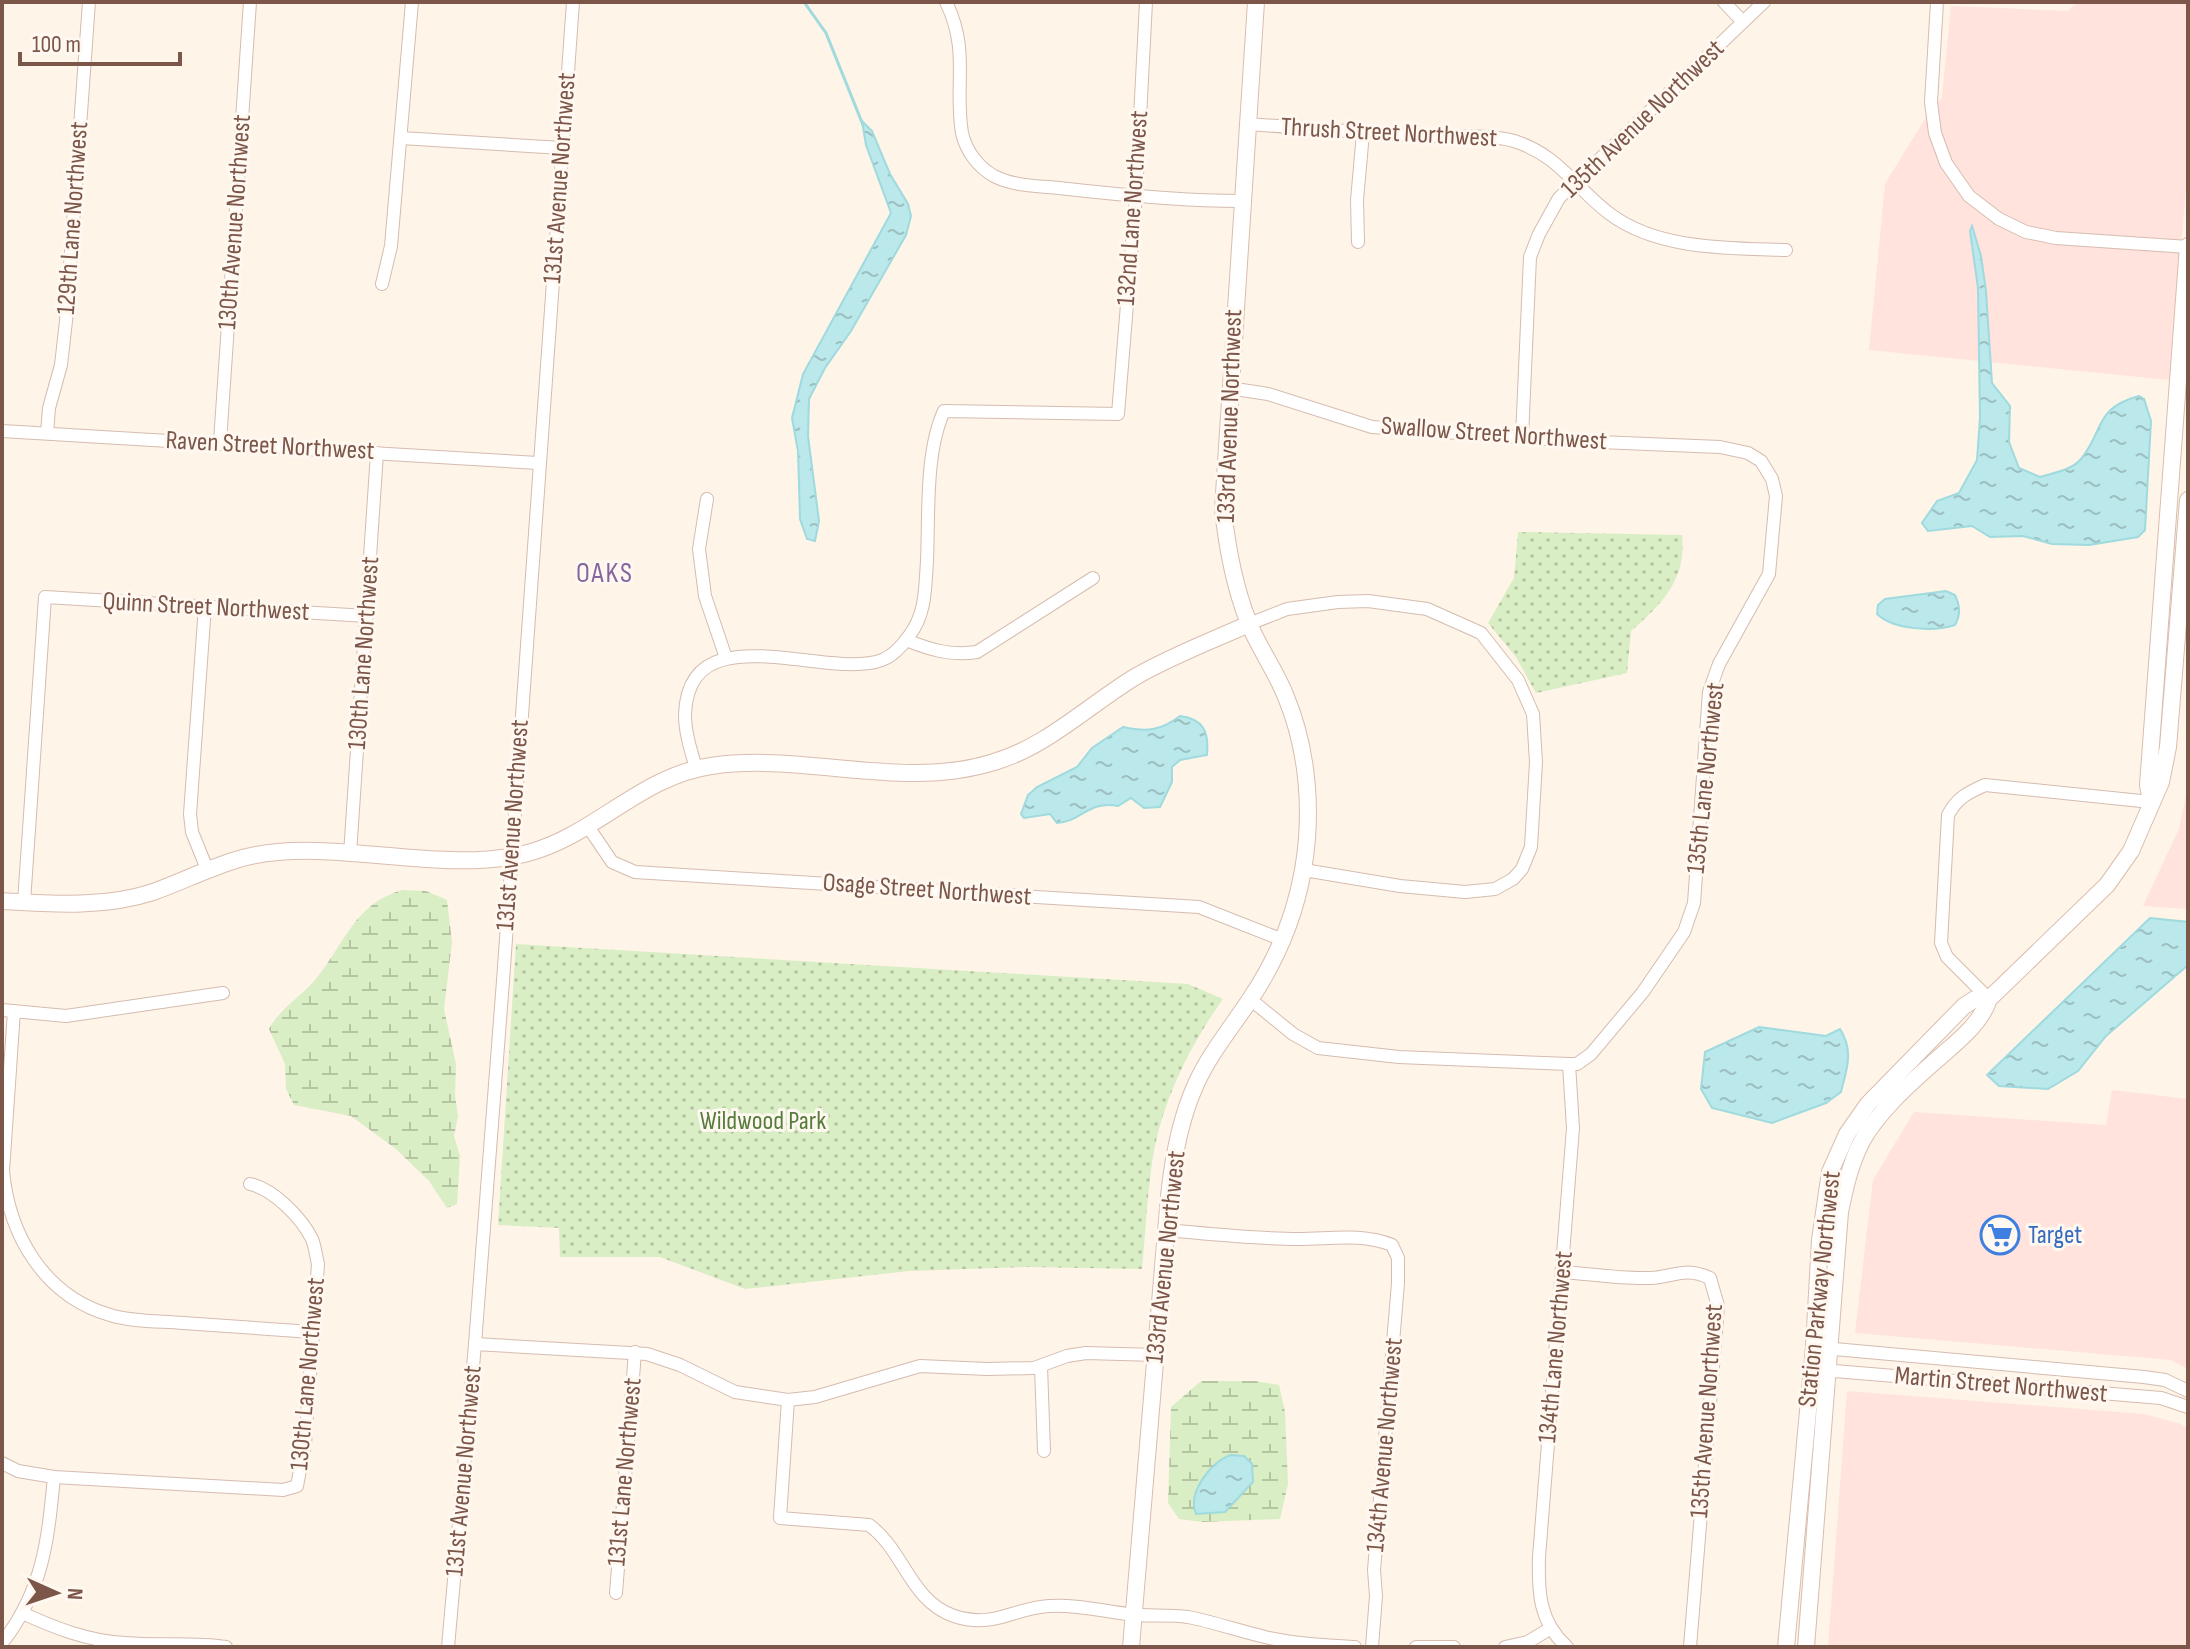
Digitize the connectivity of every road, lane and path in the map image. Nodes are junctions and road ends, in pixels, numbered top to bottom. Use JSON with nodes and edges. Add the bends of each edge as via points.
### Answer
{"nodes":[{"id":1,"x":89,"y":2,"type":"edge"},
{"id":2,"x":250,"y":2,"type":"edge"},
{"id":3,"x":412,"y":2,"type":"edge"},
{"id":4,"x":573,"y":2,"type":"edge"},
{"id":5,"x":946,"y":2,"type":"edge"},
{"id":6,"x":1146,"y":2,"type":"edge"},
{"id":7,"x":1256,"y":2,"type":"edge"},
{"id":8,"x":1724,"y":2,"type":"edge"},
{"id":9,"x":1764,"y":2,"type":"edge"},
{"id":10,"x":1937,"y":2,"type":"edge"},
{"id":11,"x":1743,"y":22,"type":"junction"},
{"id":12,"x":1247,"y":124,"type":"junction"},
{"id":13,"x":1363,"y":133,"type":"junction"},
{"id":14,"x":401,"y":138,"type":"junction"},
{"id":15,"x":562,"y":148,"type":"junction"},
{"id":16,"x":1576,"y":182,"type":"junction"},
{"id":17,"x":1136,"y":195,"type":"junction"},
{"id":18,"x":1242,"y":201,"type":"junction"},
{"id":19,"x":1358,"y":242,"type":"dead end"},
{"id":20,"x":2188,"y":246,"type":"edge"},
{"id":21,"x":1786,"y":250,"type":"dead end"},
{"id":22,"x":382,"y":284,"type":"dead end"},
{"id":23,"x":1229,"y":388,"type":"junction"},
{"id":24,"x":2,"y":431,"type":"edge"},
{"id":25,"x":47,"y":433,"type":"junction"},
{"id":26,"x":1522,"y":437,"type":"junction"},
{"id":27,"x":220,"y":442,"type":"junction"},
{"id":28,"x":377,"y":453,"type":"junction"},
{"id":29,"x":1761,"y":461,"type":"joint"},
{"id":30,"x":538,"y":463,"type":"junction"},
{"id":31,"x":707,"y":499,"type":"dead end"},
{"id":32,"x":2188,"y":500,"type":"edge"},
{"id":33,"x":1093,"y":578,"type":"dead end"},
{"id":34,"x":205,"y":606,"type":"junction"},
{"id":35,"x":367,"y":616,"type":"junction"},
{"id":36,"x":1249,"y":624,"type":"junction"},
{"id":37,"x":2160,"y":624,"type":"junction"},
{"id":38,"x":2183,"y":625,"type":"edge"},
{"id":39,"x":906,"y":640,"type":"junction"},
{"id":40,"x":726,"y":658,"type":"junction"},
{"id":41,"x":696,"y":768,"type":"junction"},
{"id":42,"x":2151,"y":802,"type":"junction"},
{"id":43,"x":587,"y":825,"type":"junction"},
{"id":44,"x":350,"y":854,"type":"junction"},
{"id":45,"x":511,"y":857,"type":"junction"},
{"id":46,"x":207,"y":869,"type":"junction"},
{"id":47,"x":1304,"y":870,"type":"junction"},
{"id":48,"x":2,"y":901,"type":"edge"},
{"id":49,"x":24,"y":902,"type":"junction"},
{"id":50,"x":1283,"y":940,"type":"junction"},
{"id":51,"x":223,"y":993,"type":"dead end"},
{"id":52,"x":1250,"y":999,"type":"junction"},
{"id":53,"x":1989,"y":999,"type":"junction"},
{"id":54,"x":8,"y":1010,"type":"edge"},
{"id":55,"x":1569,"y":1064,"type":"junction"},
{"id":56,"x":2,"y":1171,"type":"edge"},
{"id":57,"x":250,"y":1184,"type":"dead end"},
{"id":58,"x":1167,"y":1230,"type":"junction"},
{"id":59,"x":1820,"y":1240,"type":"junction"},
{"id":60,"x":1838,"y":1241,"type":"junction"},
{"id":61,"x":1563,"y":1272,"type":"junction"},
{"id":62,"x":312,"y":1332,"type":"junction"},
{"id":63,"x":475,"y":1344,"type":"junction"},
{"id":64,"x":1822,"y":1347,"type":"junction"},
{"id":65,"x":635,"y":1352,"type":"junction"},
{"id":66,"x":1156,"y":1355,"type":"junction"},
{"id":67,"x":1041,"y":1366,"type":"junction"},
{"id":68,"x":1820,"y":1370,"type":"junction"},
{"id":69,"x":2188,"y":1391,"type":"edge"},
{"id":70,"x":788,"y":1400,"type":"junction"},
{"id":71,"x":2188,"y":1407,"type":"edge"},
{"id":72,"x":1044,"y":1451,"type":"dead end"},
{"id":73,"x":2,"y":1463,"type":"edge"},
{"id":74,"x":54,"y":1477,"type":"junction"},
{"id":75,"x":616,"y":1593,"type":"dead end"},
{"id":76,"x":22,"y":1613,"type":"junction"},
{"id":77,"x":1133,"y":1615,"type":"junction"},
{"id":78,"x":1551,"y":1628,"type":"junction"},
{"id":79,"x":2,"y":1643,"type":"edge"},
{"id":80,"x":226,"y":1647,"type":"edge"},
{"id":81,"x":448,"y":1647,"type":"edge"},
{"id":82,"x":1131,"y":1647,"type":"edge"},
{"id":83,"x":1355,"y":1647,"type":"edge"},
{"id":84,"x":1372,"y":1647,"type":"edge"},
{"id":85,"x":1416,"y":1647,"type":"edge"},
{"id":86,"x":1454,"y":1647,"type":"edge"},
{"id":87,"x":1505,"y":1647,"type":"edge"},
{"id":88,"x":1567,"y":1647,"type":"edge"},
{"id":89,"x":1690,"y":1647,"type":"edge"},
{"id":90,"x":1786,"y":1647,"type":"edge"},
{"id":91,"x":1806,"y":1647,"type":"edge"}],
"edges":[{"from":1,"to":25,"type":"street","name":"129th Lane Northwest","via":[[66,321]]},
{"from":2,"to":27,"type":"street","name":"130th Avenue Northwest"},
{"from":3,"to":14,"type":"street"},
{"from":4,"to":15,"type":"street","name":"131st Avenue Northwest"},
{"from":5,"to":17,"type":"street","via":[[960,45],[962,135],[975,160],[996,177],[1015,183]]},
{"from":6,"to":17,"type":"street","name":"132nd Lane Northwest"},
{"from":7,"to":12,"type":"street","name":"133rd Avenue Northwest"},
{"from":8,"to":11,"type":"street"},
{"from":9,"to":11,"type":"street","name":"135th Avenue Northwest"},
{"from":10,"to":20,"type":"street","via":[[1931,102],[1935,133],[1946,163],[1969,196],[2028,233]]},
{"from":11,"to":16,"type":"street","name":"135th Avenue Northwest"},
{"from":12,"to":13,"type":"street","name":"Thrush Street Northwest"},
{"from":12,"to":18,"type":"street","name":"133rd Avenue Northwest"},
{"from":13,"to":16,"type":"street","name":"Thrush Street Northwest","via":[[1511,140],[1546,154]]},
{"from":13,"to":19,"type":"street"},
{"from":14,"to":15,"type":"street"},
{"from":14,"to":22,"type":"street","via":[[391,246]]},
{"from":15,"to":30,"type":"street","name":"131st Avenue Northwest"},
{"from":16,"to":21,"type":"street","name":"Thrush Street Northwest","via":[[1610,215],[1664,239]]},
{"from":16,"to":26,"type":"street","name":"135th Avenue Northwest","via":[[1559,198],[1530,257]]},
{"from":17,"to":18,"type":"street"},
{"from":17,"to":39,"type":"street","name":"132nd Lane Northwest","via":[[1118,414],[944,411],[932,458],[924,604]]},
{"from":18,"to":23,"type":"street","name":"133rd Avenue Northwest"},
{"from":20,"to":37,"type":"street","name":"Station Parkway Northwest"},
{"from":23,"to":26,"type":"street","name":"Swallow Street Northwest","via":[[1268,394],[1372,427]]},
{"from":23,"to":36,"type":"street","name":"133rd Avenue Northwest","via":[[1223,509],[1231,565]]},
{"from":24,"to":25,"type":"street","name":"Raven Street Northwest"},
{"from":25,"to":27,"type":"street","name":"Raven Street Northwest"},
{"from":26,"to":29,"type":"street","name":"Swallow Street Northwest","via":[[1720,447]]},
{"from":27,"to":28,"type":"street","name":"Raven Street Northwest"},
{"from":28,"to":30,"type":"street","name":"Raven Street Northwest"},
{"from":28,"to":35,"type":"street","name":"130th Lane Northwest"},
{"from":29,"to":55,"type":"street","name":"135th Lane Northwest","via":[[1776,496],[1769,574],[1709,692],[1694,903],[1684,932],[1643,992],[1591,1054]]},
{"from":30,"to":45,"type":"street","name":"131st Avenue Northwest"},
{"from":31,"to":40,"type":"street","via":[[699,549],[705,596]]},
{"from":32,"to":38,"type":"street","name":"Station Parkway Northwest"},
{"from":33,"to":39,"type":"street","via":[[977,652],[931,651]]},
{"from":34,"to":35,"type":"street","name":"Quinn Street Northwest"},
{"from":34,"to":46,"type":"street","via":[[190,814]]},
{"from":34,"to":49,"type":"street","name":"Quinn Street Northwest","via":[[45,597]]},
{"from":35,"to":44,"type":"street","name":"130th Lane Northwest"},
{"from":36,"to":41,"type":"street","via":[[1137,676],[1042,740],[996,762],[934,772],[737,763]]},
{"from":36,"to":47,"type":"street","name":"133rd Avenue Northwest","via":[[1285,694],[1300,745],[1307,781]]},
{"from":36,"to":47,"type":"street","via":[[1287,609],[1368,601],[1427,609],[1481,633],[1503,658],[1533,714],[1531,847],[1513,879],[1495,889],[1465,892]]},
{"from":37,"to":38,"type":"street"},
{"from":37,"to":42,"type":"street","name":"Station Parkway Northwest"},
{"from":38,"to":42,"type":"street","name":"Station Parkway Northwest","via":[[2168,747]]},
{"from":39,"to":40,"type":"street","via":[[880,661],[856,664]]},
{"from":40,"to":41,"type":"street","via":[[697,678],[686,702]]},
{"from":41,"to":43,"type":"street","via":[[657,782]]},
{"from":42,"to":53,"type":"street","name":"Station Parkway Northwest","via":[[2131,851],[2107,885]]},
{"from":42,"to":53,"type":"street","via":[[1985,785],[1954,803],[1948,815],[1941,943],[1947,957]]},
{"from":43,"to":45,"type":"street","via":[[550,847]]},
{"from":43,"to":50,"type":"street","name":"Osage Street Northwest","via":[[612,862],[635,872],[1199,907]]},
{"from":44,"to":45,"type":"street"},
{"from":44,"to":46,"type":"street","via":[[261,853]]},
{"from":45,"to":63,"type":"street","name":"131st Avenue Northwest"},
{"from":46,"to":49,"type":"street","via":[[124,899]]},
{"from":47,"to":50,"type":"street","name":"133rd Avenue Northwest"},
{"from":48,"to":49,"type":"street"},
{"from":50,"to":52,"type":"street","name":"133rd Avenue Northwest"},
{"from":51,"to":54,"type":"street","via":[[66,1016]]},
{"from":52,"to":55,"type":"street","via":[[1318,1048]]},
{"from":52,"to":58,"type":"street","name":"133rd Avenue Northwest","via":[[1205,1066],[1188,1105],[1176,1148]]},
{"from":53,"to":59,"type":"street","name":"Station Parkway Northwest","via":[[1964,1006],[1868,1104],[1830,1172]]},
{"from":53,"to":60,"type":"street","name":"Station Parkway Northwest","via":[[1977,1022],[1916,1078],[1862,1141],[1848,1175]]},
{"from":54,"to":56,"type":"street"},
{"from":55,"to":61,"type":"street","name":"134th Lane Northwest","via":[[1573,1128]]},
{"from":56,"to":62,"type":"street","via":[[5,1198],[21,1241],[34,1264],[70,1296],[108,1315],[140,1320]]},
{"from":57,"to":62,"type":"street","name":"130th Lane Northwest","via":[[286,1207],[313,1240],[318,1264]]},
{"from":58,"to":66,"type":"street","name":"133rd Avenue Northwest"},
{"from":58,"to":84,"type":"street","name":"134th Avenue Northwest","via":[[1266,1238],[1345,1237],[1392,1245],[1398,1283]]},
{"from":59,"to":60,"type":"street"},
{"from":59,"to":64,"type":"street","name":"Station Parkway Northwest"},
{"from":60,"to":64,"type":"street","name":"Station Parkway Northwest"},
{"from":61,"to":78,"type":"street","name":"134th Lane Northwest","via":[[1539,1557],[1538,1593]]},
{"from":61,"to":89,"type":"street","name":"135th Avenue Northwest","via":[[1651,1278],[1696,1272],[1710,1278],[1715,1290],[1718,1306]]},
{"from":62,"to":74,"type":"street","name":"130th Lane Northwest","via":[[297,1486],[283,1490]]},
{"from":63,"to":65,"type":"street"},
{"from":63,"to":81,"type":"street","name":"131st Avenue Northwest"},
{"from":64,"to":68,"type":"street","name":"Station Parkway Northwest"},
{"from":64,"to":69,"type":"street","name":"Martin Street Northwest","via":[[2144,1377]]},
{"from":65,"to":70,"type":"street","via":[[680,1365],[735,1392]]},
{"from":65,"to":75,"type":"street","name":"131st Lane Northwest"},
{"from":66,"to":67,"type":"street","via":[[1086,1353]]},
{"from":66,"to":77,"type":"street","name":"133rd Avenue Northwest"},
{"from":67,"to":70,"type":"street","via":[[920,1366]]},
{"from":67,"to":72,"type":"street"},
{"from":68,"to":71,"type":"street","name":"Martin Street Northwest","via":[[2146,1396]]},
{"from":68,"to":90,"type":"street","name":"Station Parkway Northwest"},
{"from":68,"to":91,"type":"street","name":"Station Parkway Northwest"},
{"from":70,"to":77,"type":"street","via":[[780,1518],[869,1525],[915,1588],[954,1616],[996,1620],[1050,1605]]},
{"from":73,"to":74,"type":"street"},
{"from":74,"to":76,"type":"street","via":[[44,1563]]},
{"from":76,"to":79,"type":"street"},
{"from":76,"to":80,"type":"street","via":[[87,1638]]},
{"from":77,"to":82,"type":"street","name":"133rd Avenue Northwest"},
{"from":77,"to":83,"type":"street","via":[[1184,1616],[1267,1638]]},
{"from":78,"to":87,"type":"street","via":[[1528,1642]]},
{"from":78,"to":88,"type":"street"},
{"from":85,"to":86,"type":"street"}]}
